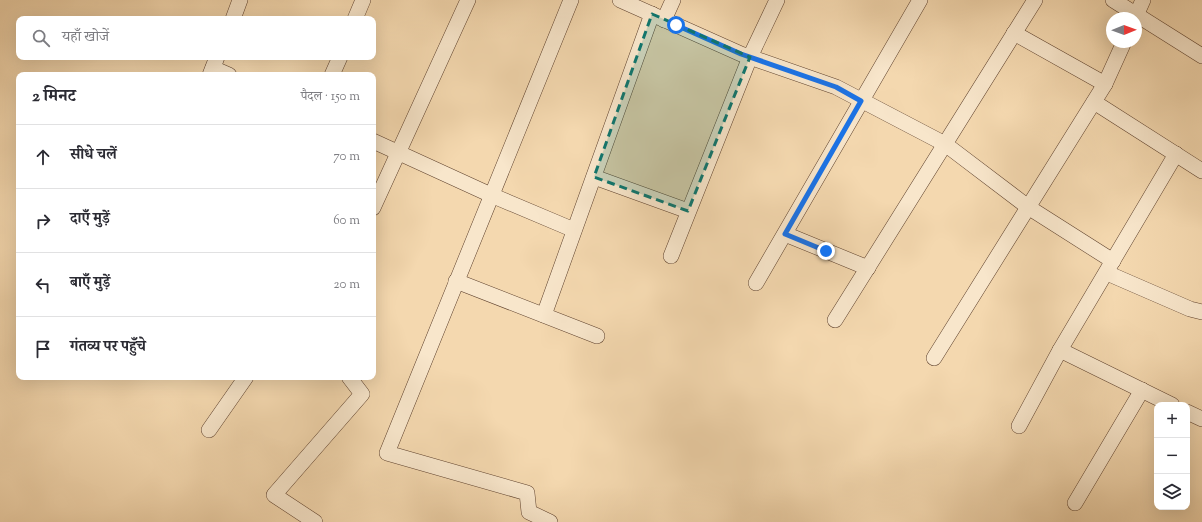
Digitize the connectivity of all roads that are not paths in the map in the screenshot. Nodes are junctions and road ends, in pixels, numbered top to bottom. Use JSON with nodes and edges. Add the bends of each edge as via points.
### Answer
{"nodes":[{"id":1,"x":240,"y":0,"type":"edge"},
{"id":2,"x":363,"y":0,"type":"edge"},
{"id":3,"x":468,"y":0,"type":"edge"},
{"id":4,"x":571,"y":0,"type":"edge"},
{"id":5,"x":620,"y":0,"type":"edge"},
{"id":6,"x":673,"y":0,"type":"edge"},
{"id":7,"x":777,"y":0,"type":"edge"},
{"id":8,"x":920,"y":0,"type":"edge"},
{"id":9,"x":1034,"y":0,"type":"edge"},
{"id":10,"x":1113,"y":0,"type":"edge"},
{"id":11,"x":1143,"y":0,"type":"edge"},
{"id":12,"x":1130,"y":12,"type":"edge"},
{"id":13,"x":1137,"y":12,"type":"edge"},
{"id":14,"x":233,"y":16,"type":"edge"},
{"id":15,"x":356,"y":16,"type":"edge"},
{"id":16,"x":658,"y":17,"type":"junction"},
{"id":17,"x":1142,"y":20,"type":"edge"},
{"id":18,"x":1014,"y":33,"type":"junction"},
{"id":19,"x":1121,"y":48,"type":"edge"},
{"id":20,"x":1202,"y":56,"type":"edge"},
{"id":21,"x":750,"y":57,"type":"junction"},
{"id":22,"x":339,"y":60,"type":"edge"},
{"id":23,"x":213,"y":67,"type":"edge"},
{"id":24,"x":223,"y":72,"type":"edge"},
{"id":25,"x":333,"y":72,"type":"edge"},
{"id":26,"x":1105,"y":84,"type":"junction"},
{"id":27,"x":861,"y":101,"type":"junction"},
{"id":28,"x":1094,"y":102,"type":"junction"},
{"id":29,"x":376,"y":142,"type":"edge"},
{"id":30,"x":945,"y":144,"type":"junction"},
{"id":31,"x":398,"y":152,"type":"junction"},
{"id":32,"x":1176,"y":154,"type":"junction"},
{"id":33,"x":1202,"y":171,"type":"edge"},
{"id":34,"x":594,"y":177,"type":"junction"},
{"id":35,"x":491,"y":195,"type":"junction"},
{"id":36,"x":376,"y":201,"type":"edge"},
{"id":37,"x":1028,"y":207,"type":"junction"},
{"id":38,"x":688,"y":211,"type":"junction"},
{"id":39,"x":574,"y":230,"type":"junction"},
{"id":40,"x":785,"y":234,"type":"junction"},
{"id":41,"x":671,"y":256,"type":"dead end"},
{"id":42,"x":1110,"y":267,"type":"junction"},
{"id":43,"x":868,"y":268,"type":"junction"},
{"id":44,"x":456,"y":281,"type":"junction"},
{"id":45,"x":756,"y":283,"type":"dead end"},
{"id":46,"x":1202,"y":312,"type":"edge"},
{"id":47,"x":544,"y":315,"type":"junction"},
{"id":48,"x":835,"y":320,"type":"dead end"},
{"id":49,"x":597,"y":336,"type":"dead end"},
{"id":50,"x":1060,"y":350,"type":"junction"},
{"id":51,"x":934,"y":358,"type":"dead end"},
{"id":52,"x":244,"y":380,"type":"edge"},
{"id":53,"x":351,"y":380,"type":"edge"},
{"id":54,"x":1142,"y":390,"type":"junction"},
{"id":55,"x":1166,"y":402,"type":"edge"},
{"id":56,"x":1190,"y":413,"type":"edge"},
{"id":57,"x":1202,"y":419,"type":"edge"},
{"id":58,"x":1019,"y":426,"type":"dead end"},
{"id":59,"x":209,"y":430,"type":"dead end"},
{"id":60,"x":1075,"y":503,"type":"dead end"},
{"id":61,"x":527,"y":517,"type":"edge"},
{"id":62,"x":315,"y":522,"type":"edge"},
{"id":63,"x":550,"y":522,"type":"edge"}],
"edges":[{"from":1,"to":14,"type":"street"},
{"from":2,"to":15,"type":"street"},
{"from":3,"to":31,"type":"street"},
{"from":4,"to":35,"type":"street"},
{"from":5,"to":16,"type":"street"},
{"from":6,"to":16,"type":"street"},
{"from":7,"to":21,"type":"street"},
{"from":8,"to":27,"type":"street"},
{"from":9,"to":18,"type":"street"},
{"from":10,"to":12,"type":"street"},
{"from":11,"to":13,"type":"street"},
{"from":16,"to":21,"type":"street"},
{"from":16,"to":34,"type":"street"},
{"from":17,"to":20,"type":"street"},
{"from":18,"to":26,"type":"street"},
{"from":18,"to":30,"type":"street"},
{"from":19,"to":26,"type":"street"},
{"from":21,"to":27,"type":"street","via":[[836,87]]},
{"from":21,"to":38,"type":"street"},
{"from":22,"to":25,"type":"street"},
{"from":23,"to":24,"type":"street"},
{"from":26,"to":28,"type":"street"},
{"from":27,"to":30,"type":"street"},
{"from":27,"to":40,"type":"street"},
{"from":28,"to":32,"type":"street"},
{"from":28,"to":37,"type":"street"},
{"from":29,"to":31,"type":"street"},
{"from":30,"to":37,"type":"street"},
{"from":30,"to":43,"type":"street"},
{"from":31,"to":35,"type":"street"},
{"from":31,"to":36,"type":"street"},
{"from":32,"to":33,"type":"street"},
{"from":32,"to":42,"type":"street"},
{"from":34,"to":38,"type":"street"},
{"from":34,"to":39,"type":"street"},
{"from":35,"to":39,"type":"street"},
{"from":35,"to":44,"type":"street"},
{"from":37,"to":42,"type":"street"},
{"from":37,"to":51,"type":"street"},
{"from":38,"to":41,"type":"street"},
{"from":39,"to":47,"type":"street"},
{"from":40,"to":43,"type":"street"},
{"from":40,"to":45,"type":"street"},
{"from":42,"to":46,"type":"street","via":[[1190,310]]},
{"from":42,"to":50,"type":"street"},
{"from":43,"to":48,"type":"street"},
{"from":44,"to":47,"type":"street"},
{"from":44,"to":61,"type":"street","via":[[387,453],[527,493]]},
{"from":47,"to":49,"type":"street"},
{"from":50,"to":54,"type":"street"},
{"from":50,"to":58,"type":"street"},
{"from":52,"to":59,"type":"street"},
{"from":53,"to":62,"type":"street","via":[[362,394],[274,495]]},
{"from":54,"to":55,"type":"street"},
{"from":54,"to":60,"type":"street"},
{"from":56,"to":57,"type":"street"},
{"from":61,"to":63,"type":"street"}]}
